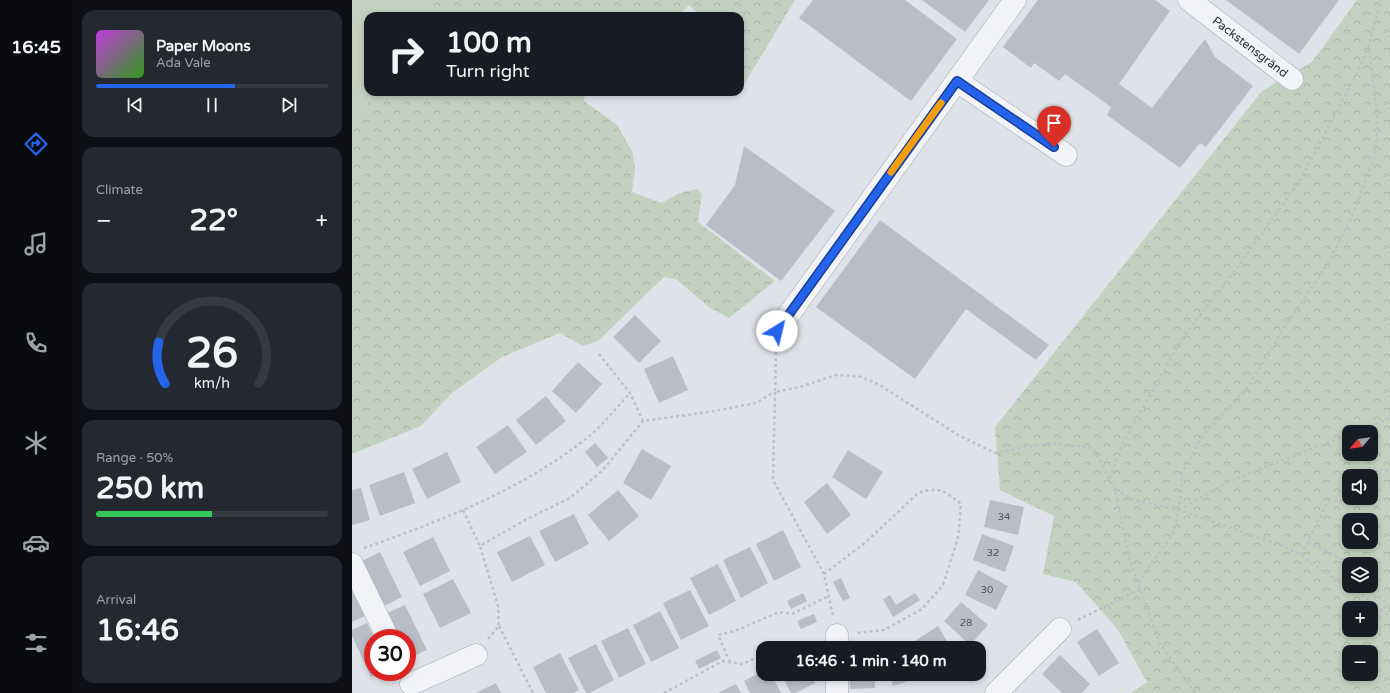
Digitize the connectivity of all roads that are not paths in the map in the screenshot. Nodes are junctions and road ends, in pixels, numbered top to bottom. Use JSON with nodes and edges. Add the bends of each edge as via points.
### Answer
{"nodes":[{"id":1,"x":1015,"y":0,"type":"edge"},
{"id":2,"x":1189,"y":0,"type":"edge"},
{"id":3,"x":1292,"y":79,"type":"dead end"},
{"id":4,"x":957,"y":81,"type":"junction"},
{"id":5,"x":1066,"y":155,"type":"dead end"},
{"id":6,"x":777,"y":331,"type":"road end"},
{"id":7,"x":356,"y":557,"type":"edge"},
{"id":8,"x":384,"y":629,"type":"edge"},
{"id":9,"x":1060,"y":629,"type":"road end"},
{"id":10,"x":476,"y":654,"type":"road end"},
{"id":11,"x":837,"y":681,"type":"edge"},
{"id":12,"x":410,"y":683,"type":"edge"},
{"id":13,"x":837,"y":693,"type":"edge"},
{"id":14,"x":996,"y":693,"type":"edge"}],
"edges":[{"from":1,"to":4,"type":"street"},
{"from":2,"to":3,"type":"street","name":"Packstensgränd"},
{"from":4,"to":5,"type":"street"},
{"from":4,"to":6,"type":"street"},
{"from":7,"to":8,"type":"street"},
{"from":9,"to":14,"type":"street"},
{"from":10,"to":12,"type":"street"},
{"from":11,"to":13,"type":"street"}]}
